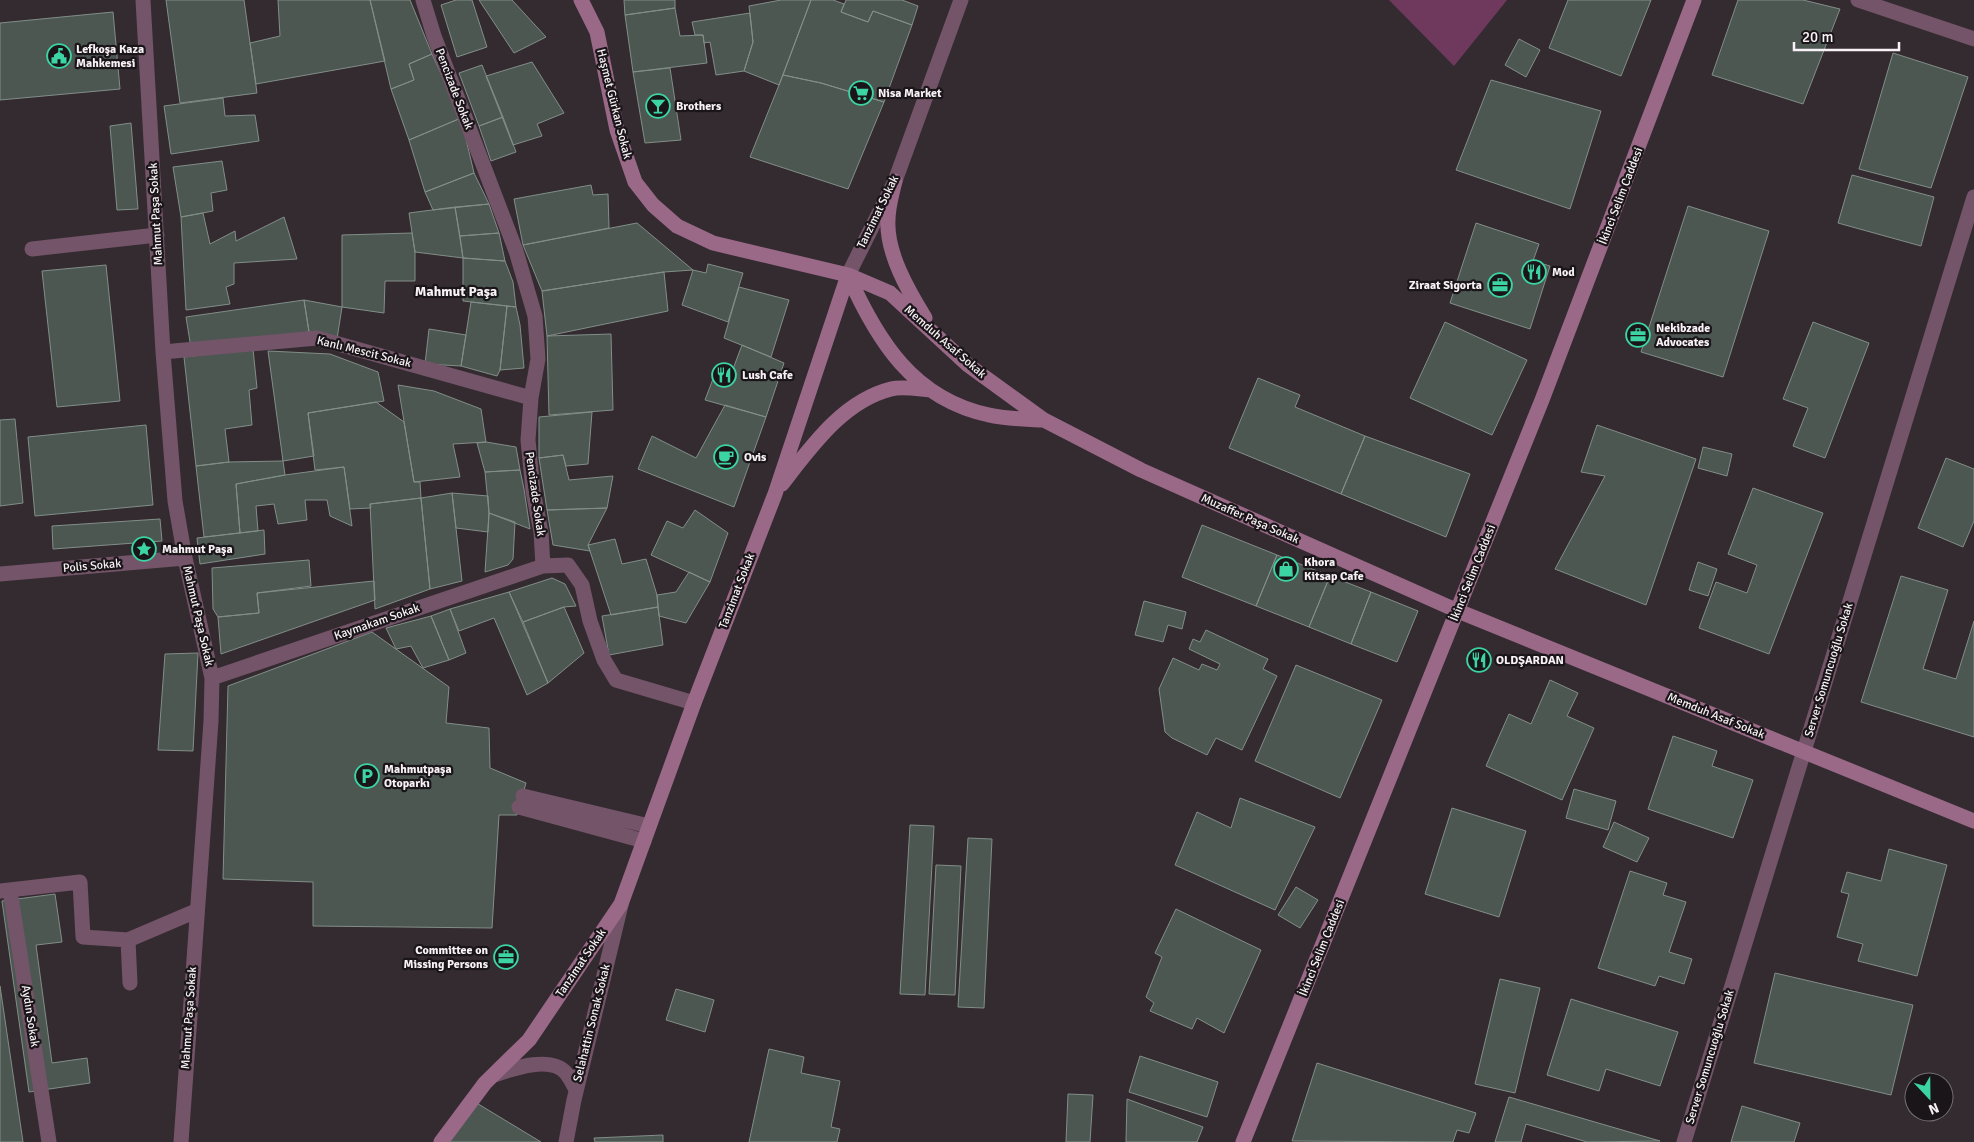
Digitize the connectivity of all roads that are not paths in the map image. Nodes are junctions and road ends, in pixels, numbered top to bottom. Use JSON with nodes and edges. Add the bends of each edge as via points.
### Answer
{"nodes":[{"id":1,"x":143,"y":0,"type":"edge"},
{"id":2,"x":423,"y":0,"type":"edge"},
{"id":3,"x":582,"y":0,"type":"edge"},
{"id":4,"x":961,"y":0,"type":"edge"},
{"id":5,"x":1694,"y":0,"type":"edge"},
{"id":6,"x":1858,"y":0,"type":"edge"},
{"id":7,"x":1974,"y":39,"type":"edge"},
{"id":8,"x":895,"y":181,"type":"junction"},
{"id":9,"x":1974,"y":197,"type":"edge"},
{"id":10,"x":157,"y":235,"type":"junction"},
{"id":11,"x":32,"y":249,"type":"dead end"},
{"id":12,"x":848,"y":275,"type":"junction"},
{"id":13,"x":934,"y":332,"type":"junction"},
{"id":14,"x":162,"y":352,"type":"junction"},
{"id":15,"x":930,"y":390,"type":"junction"},
{"id":16,"x":531,"y":398,"type":"junction"},
{"id":17,"x":1044,"y":420,"type":"junction"},
{"id":18,"x":775,"y":494,"type":"junction"},
{"id":19,"x":185,"y":558,"type":"junction"},
{"id":20,"x":543,"y":566,"type":"junction"},
{"id":21,"x":0,"y":574,"type":"edge"},
{"id":22,"x":1458,"y":612,"type":"junction"},
{"id":23,"x":212,"y":678,"type":"junction"},
{"id":24,"x":694,"y":703,"type":"junction"},
{"id":25,"x":1804,"y":751,"type":"junction"},
{"id":26,"x":1974,"y":821,"type":"edge"},
{"id":27,"x":649,"y":826,"type":"junction"},
{"id":28,"x":644,"y":841,"type":"junction"},
{"id":29,"x":5,"y":891,"type":"edge"},
{"id":30,"x":621,"y":904,"type":"junction"},
{"id":31,"x":196,"y":912,"type":"junction"},
{"id":32,"x":128,"y":940,"type":"junction"},
{"id":33,"x":130,"y":984,"type":"dead end"},
{"id":34,"x":494,"y":1075,"type":"junction"},
{"id":35,"x":576,"y":1090,"type":"junction"},
{"id":36,"x":49,"y":1142,"type":"edge"},
{"id":37,"x":180,"y":1142,"type":"edge"},
{"id":38,"x":441,"y":1142,"type":"edge"},
{"id":39,"x":566,"y":1142,"type":"edge"},
{"id":40,"x":1243,"y":1142,"type":"edge"},
{"id":41,"x":1684,"y":1142,"type":"edge"}],
"edges":[{"from":1,"to":10,"type":"street","name":"Mahmut Paşa Sokak"},
{"from":2,"to":16,"type":"street","name":"Pencizade Sokak","via":[[516,252],[535,316],[538,359]]},
{"from":3,"to":12,"type":"street","name":"Haşmet Gürkan Sokak","via":[[597,32],[626,159],[636,182],[653,205],[677,226],[713,243]]},
{"from":4,"to":8,"type":"street","name":"Tanzimat Sokak"},
{"from":5,"to":22,"type":"street","name":"İkinci Selim Caddesi","via":[[1550,381]]},
{"from":6,"to":7,"type":"street"},
{"from":8,"to":12,"type":"street","name":"Tanzimat Sokak"},
{"from":8,"to":13,"type":"street","via":[[887,221],[891,245],[905,282]]},
{"from":9,"to":25,"type":"street","name":"Server Somuncuoğlu Sokak"},
{"from":10,"to":11,"type":"street"},
{"from":10,"to":14,"type":"street","name":"Mahmut Paşa Sokak"},
{"from":12,"to":13,"type":"street","name":"Memduh Asaf Sokak","via":[[890,293]]},
{"from":12,"to":15,"type":"street","via":[[861,306],[893,356]]},
{"from":12,"to":18,"type":"street","name":"Tanzimat Sokak"},
{"from":13,"to":17,"type":"street","name":"Memduh Asaf Sokak","via":[[968,365]]},
{"from":14,"to":16,"type":"street","name":"Kanlı Mescit Sokak","via":[[317,338]]},
{"from":14,"to":19,"type":"street","name":"Mahmut Paşa Sokak","via":[[175,500]]},
{"from":15,"to":17,"type":"street","via":[[955,404],[989,415]]},
{"from":15,"to":18,"type":"street","via":[[893,388],[854,406],[812,447]]},
{"from":16,"to":20,"type":"street","name":"Pencizade Sokak","via":[[528,440],[533,491],[542,532]]},
{"from":17,"to":22,"type":"street","name":"Muzaffer Paşa Sokak","via":[[1141,470]]},
{"from":18,"to":24,"type":"street","name":"Tanzimat Sokak"},
{"from":19,"to":21,"type":"street","name":"Polis Sokak"},
{"from":19,"to":23,"type":"street","name":"Mahmut Paşa Sokak"},
{"from":20,"to":23,"type":"street","name":"Kaymakam Sokak"},
{"from":20,"to":24,"type":"street","via":[[568,565],[582,586],[604,660],[616,680]]},
{"from":22,"to":25,"type":"street","name":"Memduh Asaf Sokak"},
{"from":22,"to":40,"type":"street","name":"İkinci Selim Caddesi"},
{"from":23,"to":31,"type":"street","name":"Mahmut Paşa Sokak"},
{"from":24,"to":27,"type":"street","name":"Tanzimat Sokak"},
{"from":25,"to":26,"type":"street","name":"Memduh Asaf Sokak"},
{"from":25,"to":41,"type":"street","name":"Server Somuncuoğlu Sokak"},
{"from":27,"to":28,"type":"street","name":"Tanzimat Sokak"},
{"from":27,"to":28,"type":"street","via":[[521,802]]},
{"from":28,"to":30,"type":"street","name":"Tanzimat Sokak"},
{"from":29,"to":32,"type":"street","via":[[80,882],[83,937]]},
{"from":29,"to":36,"type":"street","name":"Aydın Sokak"},
{"from":30,"to":34,"type":"street","name":"Tanzimat Sokak","via":[[529,1040]]},
{"from":30,"to":35,"type":"street","name":"Selahattin Sonak Sokak"},
{"from":31,"to":32,"type":"street"},
{"from":31,"to":37,"type":"street","name":"Mahmut Paşa Sokak"},
{"from":32,"to":33,"type":"street"},
{"from":34,"to":35,"type":"street","via":[[528,1065],[550,1065],[565,1071]]},
{"from":34,"to":38,"type":"street","name":"Tanzimat Sokak"},
{"from":35,"to":39,"type":"street","name":"Selahattin Sonak Sokak"}]}
